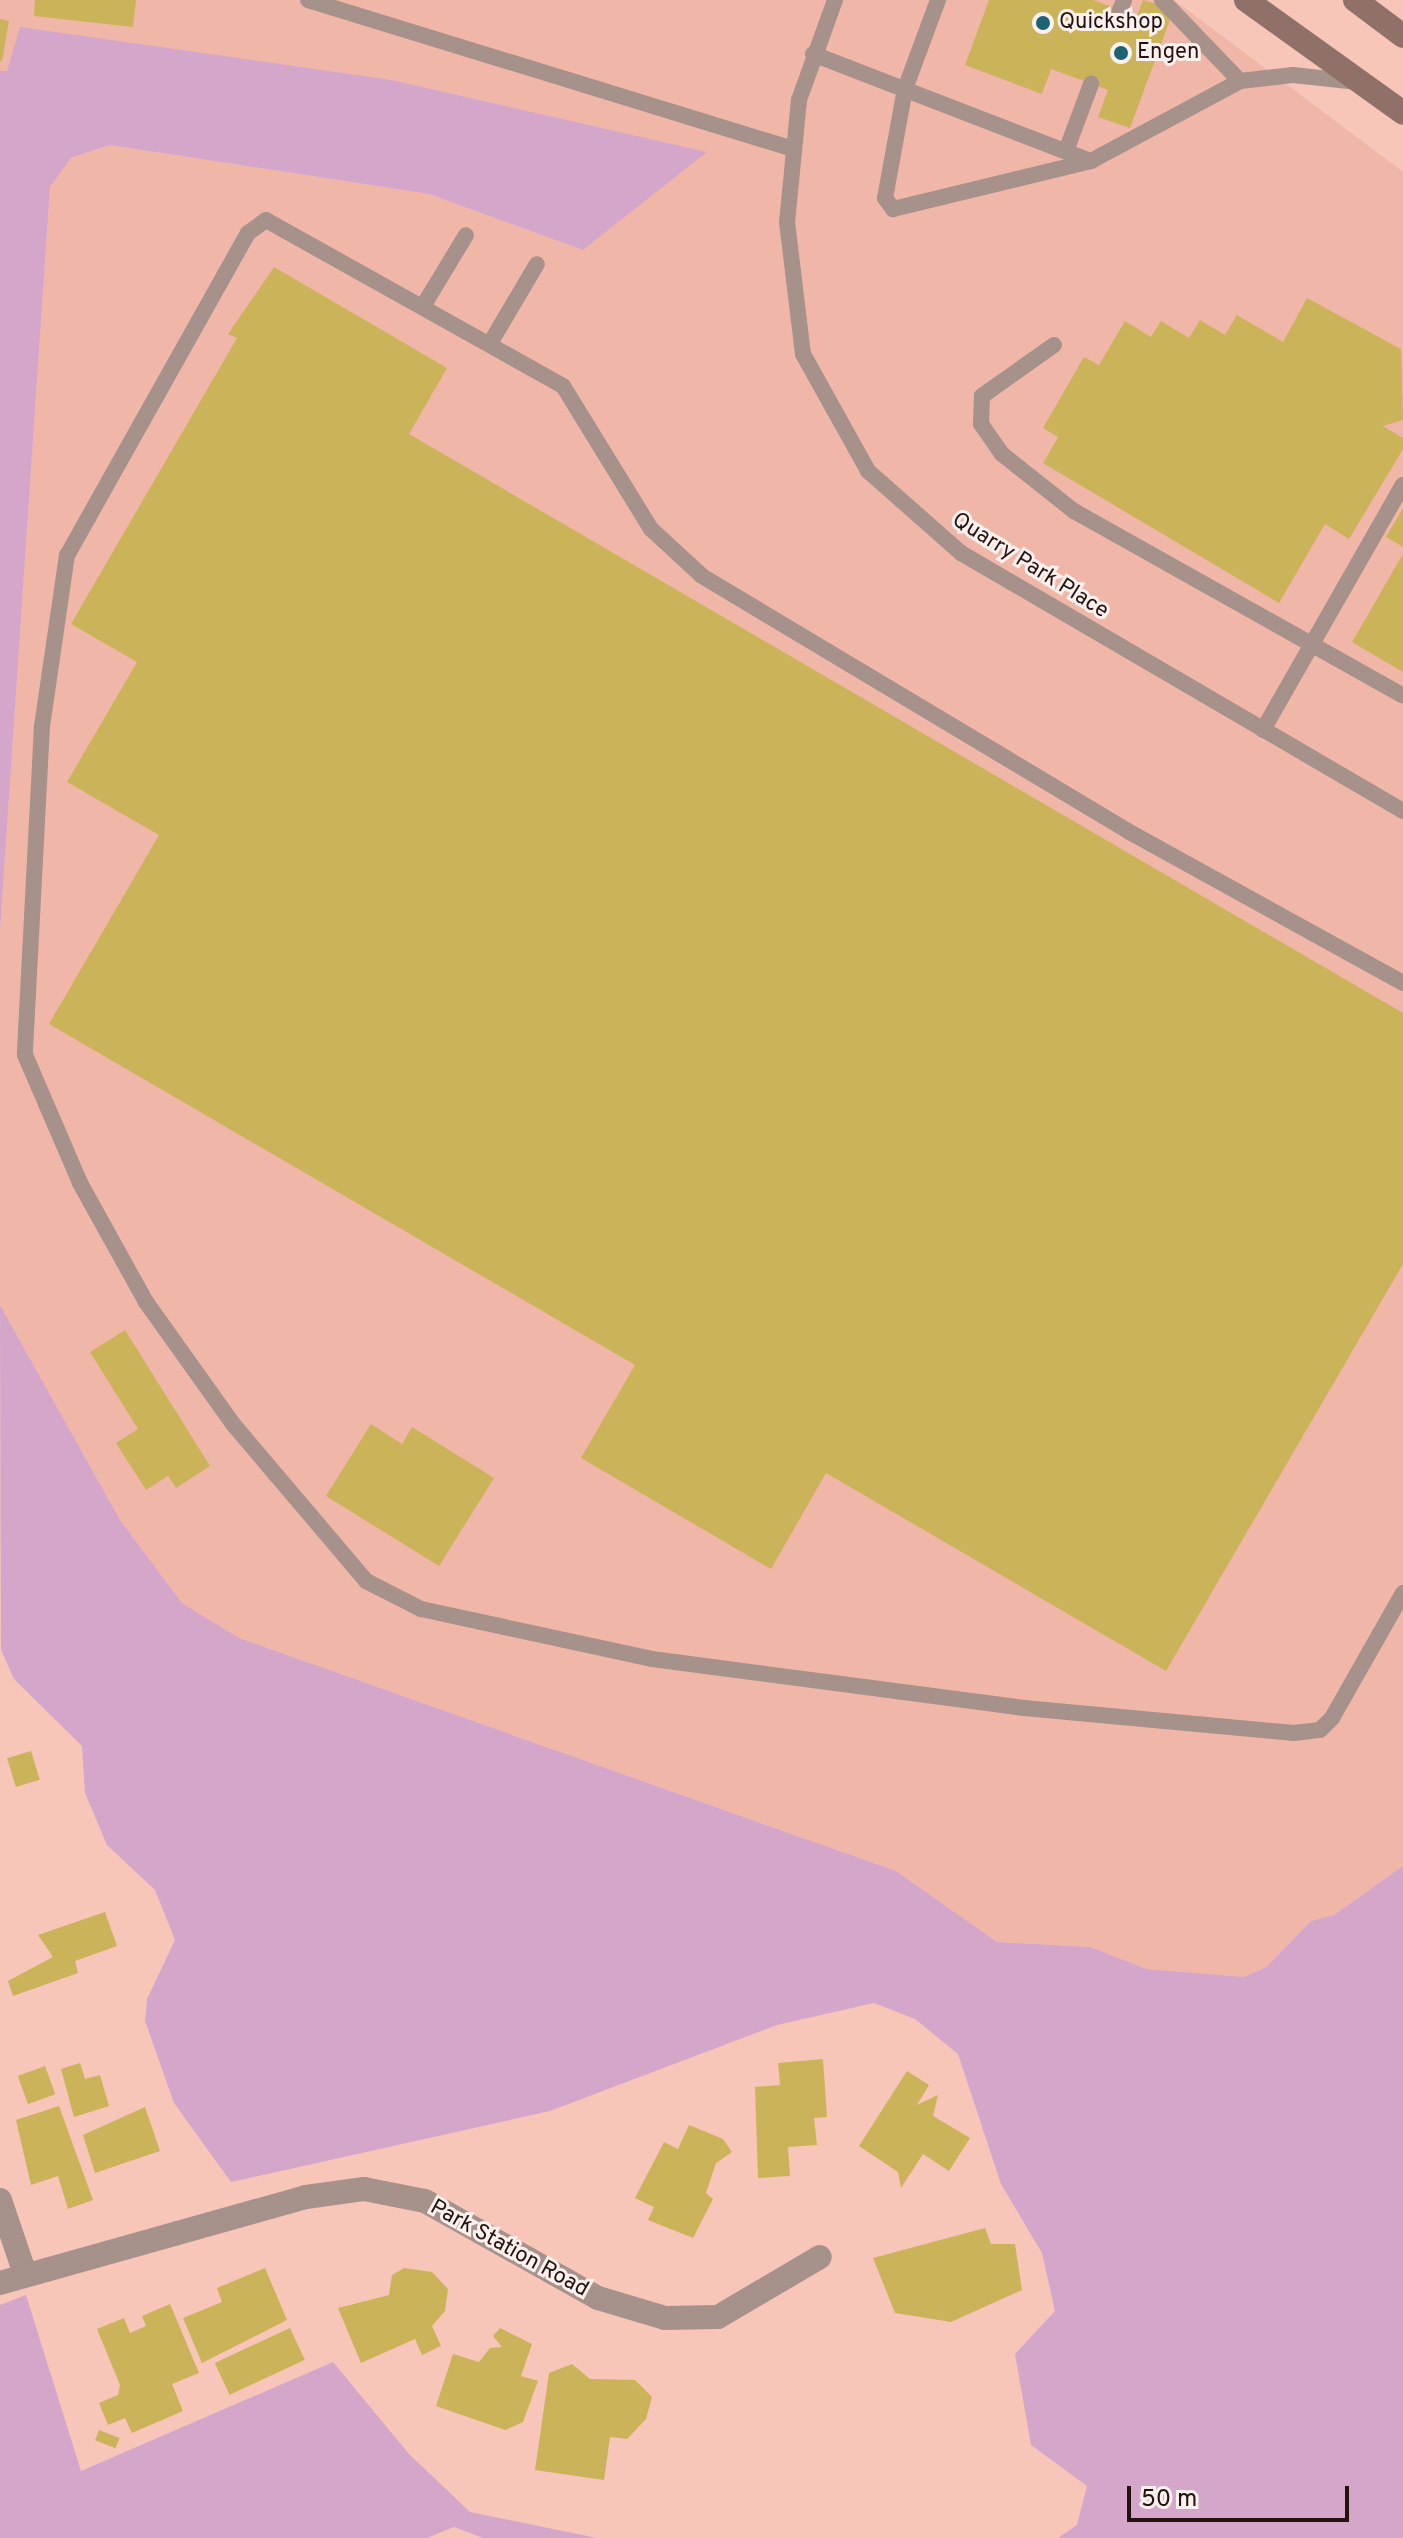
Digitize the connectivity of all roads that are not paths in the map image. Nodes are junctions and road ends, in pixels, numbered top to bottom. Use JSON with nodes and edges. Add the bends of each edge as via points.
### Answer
{"nodes":[{"id":1,"x":308,"y":0,"type":"edge"},
{"id":2,"x":835,"y":0,"type":"edge"},
{"id":3,"x":938,"y":0,"type":"edge"},
{"id":4,"x":1162,"y":0,"type":"edge"},
{"id":5,"x":1246,"y":0,"type":"edge"},
{"id":6,"x":1355,"y":0,"type":"edge"},
{"id":7,"x":1403,"y":36,"type":"edge"},
{"id":8,"x":813,"y":54,"type":"junction"},
{"id":9,"x":1240,"y":81,"type":"junction"},
{"id":10,"x":1361,"y":83,"type":"junction"},
{"id":11,"x":1091,"y":84,"type":"dead end"},
{"id":12,"x":905,"y":89,"type":"junction"},
{"id":13,"x":1403,"y":113,"type":"edge"},
{"id":14,"x":790,"y":148,"type":"junction"},
{"id":15,"x":1066,"y":151,"type":"junction"},
{"id":16,"x":1091,"y":161,"type":"junction"},
{"id":17,"x":466,"y":235,"type":"dead end"},
{"id":18,"x":537,"y":264,"type":"dead end"},
{"id":19,"x":425,"y":303,"type":"junction"},
{"id":20,"x":492,"y":340,"type":"junction"},
{"id":21,"x":1054,"y":345,"type":"dead end"},
{"id":22,"x":1403,"y":485,"type":"edge"},
{"id":23,"x":1312,"y":643,"type":"junction"},
{"id":24,"x":1403,"y":696,"type":"edge"},
{"id":25,"x":1263,"y":730,"type":"junction"},
{"id":26,"x":1403,"y":811,"type":"edge"},
{"id":27,"x":1403,"y":983,"type":"edge"},
{"id":28,"x":1403,"y":1593,"type":"edge"},
{"id":29,"x":0,"y":2200,"type":"edge"},
{"id":30,"x":820,"y":2257,"type":"dead end"},
{"id":31,"x":25,"y":2274,"type":"junction"},
{"id":32,"x":0,"y":2283,"type":"edge"}],
"edges":[{"from":1,"to":14,"type":"lane"},
{"from":2,"to":8,"type":"lane","name":"Quarry Park Place"},
{"from":3,"to":12,"type":"lane"},
{"from":4,"to":9,"type":"lane"},
{"from":5,"to":10,"type":"main road"},
{"from":6,"to":7,"type":"main road"},
{"from":8,"to":12,"type":"lane"},
{"from":8,"to":14,"type":"lane","name":"Quarry Park Place"},
{"from":9,"to":10,"type":"lane","via":[[1293,75]]},
{"from":9,"to":16,"type":"lane"},
{"from":10,"to":13,"type":"main road"},
{"from":11,"to":15,"type":"lane"},
{"from":12,"to":15,"type":"lane"},
{"from":12,"to":16,"type":"lane","via":[[885,198],[893,209]]},
{"from":14,"to":25,"type":"lane","name":"Quarry Park Place","via":[[787,222],[803,354],[868,471],[961,553]]},
{"from":15,"to":16,"type":"lane"},
{"from":17,"to":19,"type":"lane"},
{"from":18,"to":20,"type":"lane"},
{"from":19,"to":20,"type":"lane"},
{"from":19,"to":28,"type":"lane","via":[[266,220],[256,226],[74,535],[62,571],[42,726],[25,1055],[110,1244],[233,1424],[366,1581],[395,1597],[475,1624],[652,1659],[1024,1708],[1308,1733],[1332,1718]]},
{"from":20,"to":27,"type":"lane","via":[[563,386],[651,529],[701,575],[1128,831]]},
{"from":21,"to":23,"type":"lane","via":[[982,396],[981,424],[1002,454],[1074,511]]},
{"from":22,"to":23,"type":"lane"},
{"from":23,"to":24,"type":"lane"},
{"from":23,"to":25,"type":"lane"},
{"from":25,"to":26,"type":"lane","name":"Quarry Park Place"},
{"from":29,"to":31,"type":"street"},
{"from":30,"to":31,"type":"street","name":"Park Station Road","via":[[718,2317],[665,2318],[598,2298],[425,2201],[364,2189],[306,2197]]},
{"from":31,"to":32,"type":"street","name":"Park Station Road"}]}
